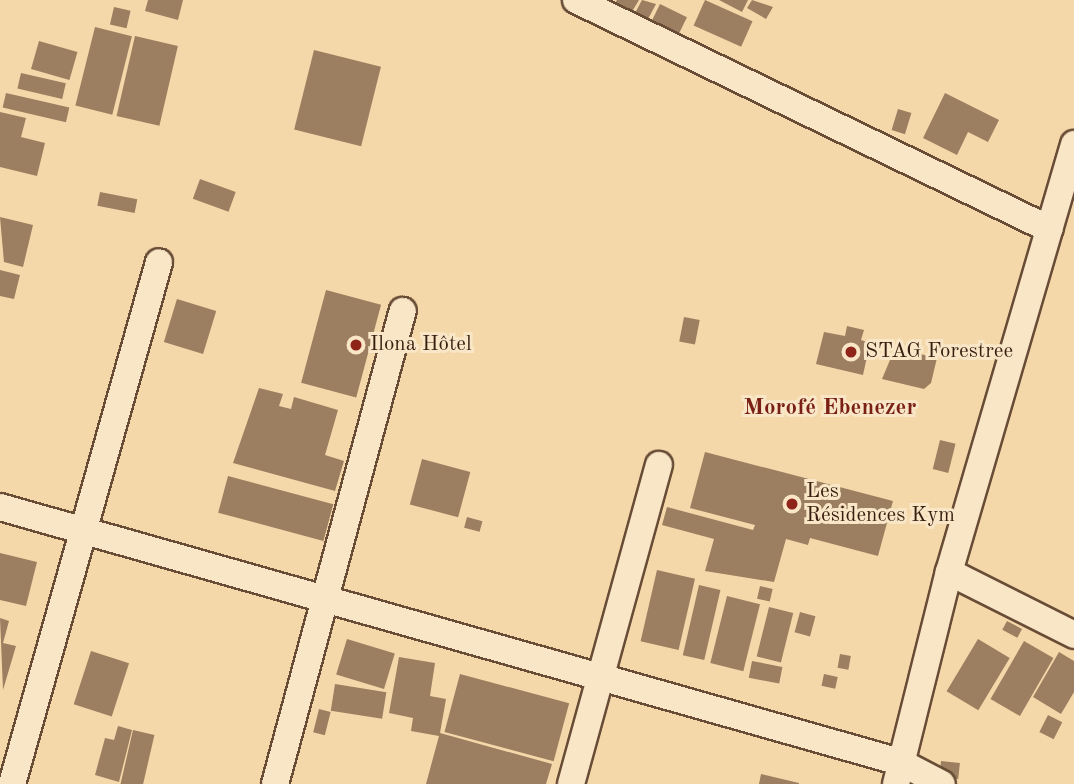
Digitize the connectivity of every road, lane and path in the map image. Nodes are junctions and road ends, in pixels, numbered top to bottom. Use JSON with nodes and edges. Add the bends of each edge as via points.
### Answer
{"nodes":[{"id":1,"x":576,"y":0,"type":"edge"},
{"id":2,"x":1074,"y":144,"type":"edge"},
{"id":3,"x":1049,"y":229,"type":"junction"},
{"id":4,"x":159,"y":262,"type":"dead end"},
{"id":5,"x":403,"y":311,"type":"dead end"},
{"id":6,"x":659,"y":465,"type":"dead end"},
{"id":7,"x":0,"y":507,"type":"edge"},
{"id":8,"x":80,"y":530,"type":"junction"},
{"id":9,"x":949,"y":572,"type":"junction"},
{"id":10,"x":324,"y":599,"type":"junction"},
{"id":11,"x":1074,"y":635,"type":"edge"},
{"id":12,"x":602,"y":678,"type":"junction"},
{"id":13,"x":898,"y":773,"type":"edge"},
{"id":14,"x":12,"y":784,"type":"edge"},
{"id":15,"x":275,"y":784,"type":"edge"},
{"id":16,"x":571,"y":784,"type":"edge"},
{"id":17,"x":942,"y":784,"type":"edge"}],
"edges":[{"from":1,"to":3,"type":"street"},
{"from":2,"to":3,"type":"street"},
{"from":3,"to":9,"type":"street"},
{"from":4,"to":8,"type":"street"},
{"from":5,"to":10,"type":"street"},
{"from":6,"to":12,"type":"street"},
{"from":7,"to":8,"type":"street"},
{"from":8,"to":10,"type":"street"},
{"from":8,"to":14,"type":"street"},
{"from":9,"to":11,"type":"street"},
{"from":9,"to":13,"type":"street"},
{"from":10,"to":12,"type":"street"},
{"from":10,"to":15,"type":"street"},
{"from":12,"to":13,"type":"street"},
{"from":12,"to":16,"type":"street"},
{"from":13,"to":17,"type":"street"}]}
